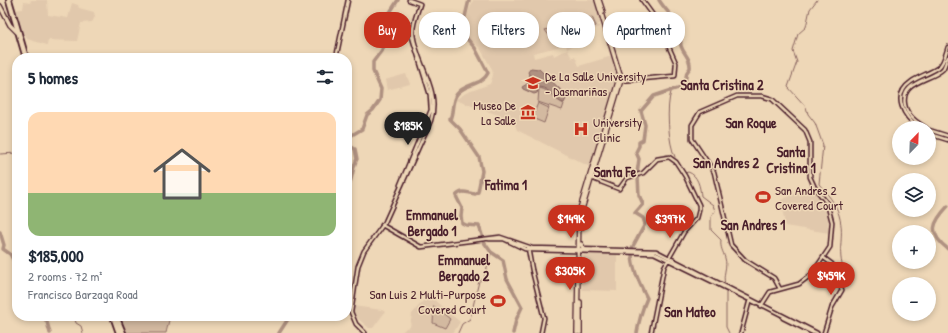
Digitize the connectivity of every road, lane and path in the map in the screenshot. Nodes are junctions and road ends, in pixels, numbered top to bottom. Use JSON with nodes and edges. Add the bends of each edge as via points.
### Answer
{"nodes":[{"id":1,"x":8,"y":0,"type":"edge"},
{"id":2,"x":348,"y":0,"type":"edge"},
{"id":3,"x":409,"y":0,"type":"edge"},
{"id":4,"x":598,"y":0,"type":"edge"},
{"id":5,"x":642,"y":0,"type":"edge"},
{"id":6,"x":0,"y":6,"type":"edge"},
{"id":7,"x":16,"y":31,"type":"junction"},
{"id":8,"x":948,"y":47,"type":"edge"},
{"id":9,"x":23,"y":53,"type":"edge"},
{"id":10,"x":337,"y":53,"type":"edge"},
{"id":11,"x":948,"y":57,"type":"edge"},
{"id":12,"x":620,"y":81,"type":"junction"},
{"id":13,"x":910,"y":121,"type":"edge"},
{"id":14,"x":918,"y":121,"type":"edge"},
{"id":15,"x":936,"y":132,"type":"edge"},
{"id":16,"x":936,"y":136,"type":"edge"},
{"id":17,"x":948,"y":136,"type":"edge"},
{"id":18,"x":948,"y":140,"type":"edge"},
{"id":19,"x":596,"y":170,"type":"junction"},
{"id":20,"x":592,"y":178,"type":"junction"},
{"id":21,"x":382,"y":226,"type":"junction"},
{"id":22,"x":528,"y":249,"type":"junction"},
{"id":23,"x":581,"y":250,"type":"junction"},
{"id":24,"x":668,"y":257,"type":"junction"},
{"id":25,"x":824,"y":258,"type":"junction"},
{"id":26,"x":780,"y":290,"type":"junction"},
{"id":27,"x":750,"y":299,"type":"junction"},
{"id":28,"x":762,"y":305,"type":"junction"},
{"id":29,"x":352,"y":306,"type":"edge"},
{"id":30,"x":352,"y":314,"type":"edge"},
{"id":31,"x":116,"y":321,"type":"edge"},
{"id":32,"x":117,"y":321,"type":"edge"},
{"id":33,"x":119,"y":333,"type":"edge"},
{"id":34,"x":122,"y":333,"type":"edge"},
{"id":35,"x":364,"y":333,"type":"edge"},
{"id":36,"x":541,"y":333,"type":"edge"},
{"id":37,"x":579,"y":333,"type":"edge"},
{"id":38,"x":651,"y":333,"type":"edge"},
{"id":39,"x":741,"y":333,"type":"edge"},
{"id":40,"x":813,"y":333,"type":"edge"},
{"id":41,"x":817,"y":333,"type":"edge"},
{"id":42,"x":824,"y":333,"type":"edge"}],
"edges":[{"from":1,"to":7,"type":"highway"},
{"from":2,"to":10,"type":"street"},
{"from":3,"to":21,"type":"street","via":[[419,4],[413,35],[433,97],[433,112]]},
{"from":4,"to":12,"type":"main road","via":[[620,68]]},
{"from":5,"to":12,"type":"street","via":[[666,28],[668,45],[676,63],[675,76]]},
{"from":6,"to":7,"type":"main road"},
{"from":7,"to":9,"type":"highway"},
{"from":8,"to":13,"type":"street","via":[[940,66],[910,82],[902,93],[902,111]]},
{"from":11,"to":14,"type":"street","via":[[941,70],[913,85],[906,95],[907,112]]},
{"from":12,"to":19,"type":"main road"},
{"from":12,"to":20,"type":"main road"},
{"from":15,"to":17,"type":"street"},
{"from":16,"to":18,"type":"street"},
{"from":19,"to":20,"type":"main road"},
{"from":19,"to":20,"type":"main road"},
{"from":20,"to":23,"type":"main road","via":[[581,213]]},
{"from":20,"to":23,"type":"main road","via":[[579,215]]},
{"from":20,"to":24,"type":"street","via":[[619,189],[626,178],[646,171],[657,159],[669,158],[676,162],[699,205],[698,218],[684,232]]},
{"from":21,"to":22,"type":"street","via":[[421,247],[504,237]]},
{"from":21,"to":29,"type":"street","via":[[364,251],[358,267]]},
{"from":22,"to":23,"type":"street"},
{"from":22,"to":36,"type":"street","via":[[544,318]]},
{"from":23,"to":24,"type":"street","via":[[647,250]]},
{"from":23,"to":37,"type":"main road"},
{"from":24,"to":27,"type":"street"},
{"from":24,"to":38,"type":"street","via":[[662,272]]},
{"from":25,"to":26,"type":"street","via":[[804,281]]},
{"from":25,"to":26,"type":"street","via":[[831,243],[832,222],[826,203],[810,177],[810,142],[805,130],[776,102],[766,97],[737,96],[702,111],[693,122],[692,139],[714,172],[731,245],[745,260],[774,278]]},
{"from":25,"to":42,"type":"street","via":[[832,264],[842,290],[832,307]]},
{"from":26,"to":28,"type":"street","via":[[769,294]]},
{"from":27,"to":28,"type":"street"},
{"from":27,"to":39,"type":"street"},
{"from":28,"to":40,"type":"street"},
{"from":28,"to":41,"type":"street"},
{"from":30,"to":35,"type":"street"},
{"from":31,"to":33,"type":"highway"},
{"from":32,"to":34,"type":"highway"}]}
